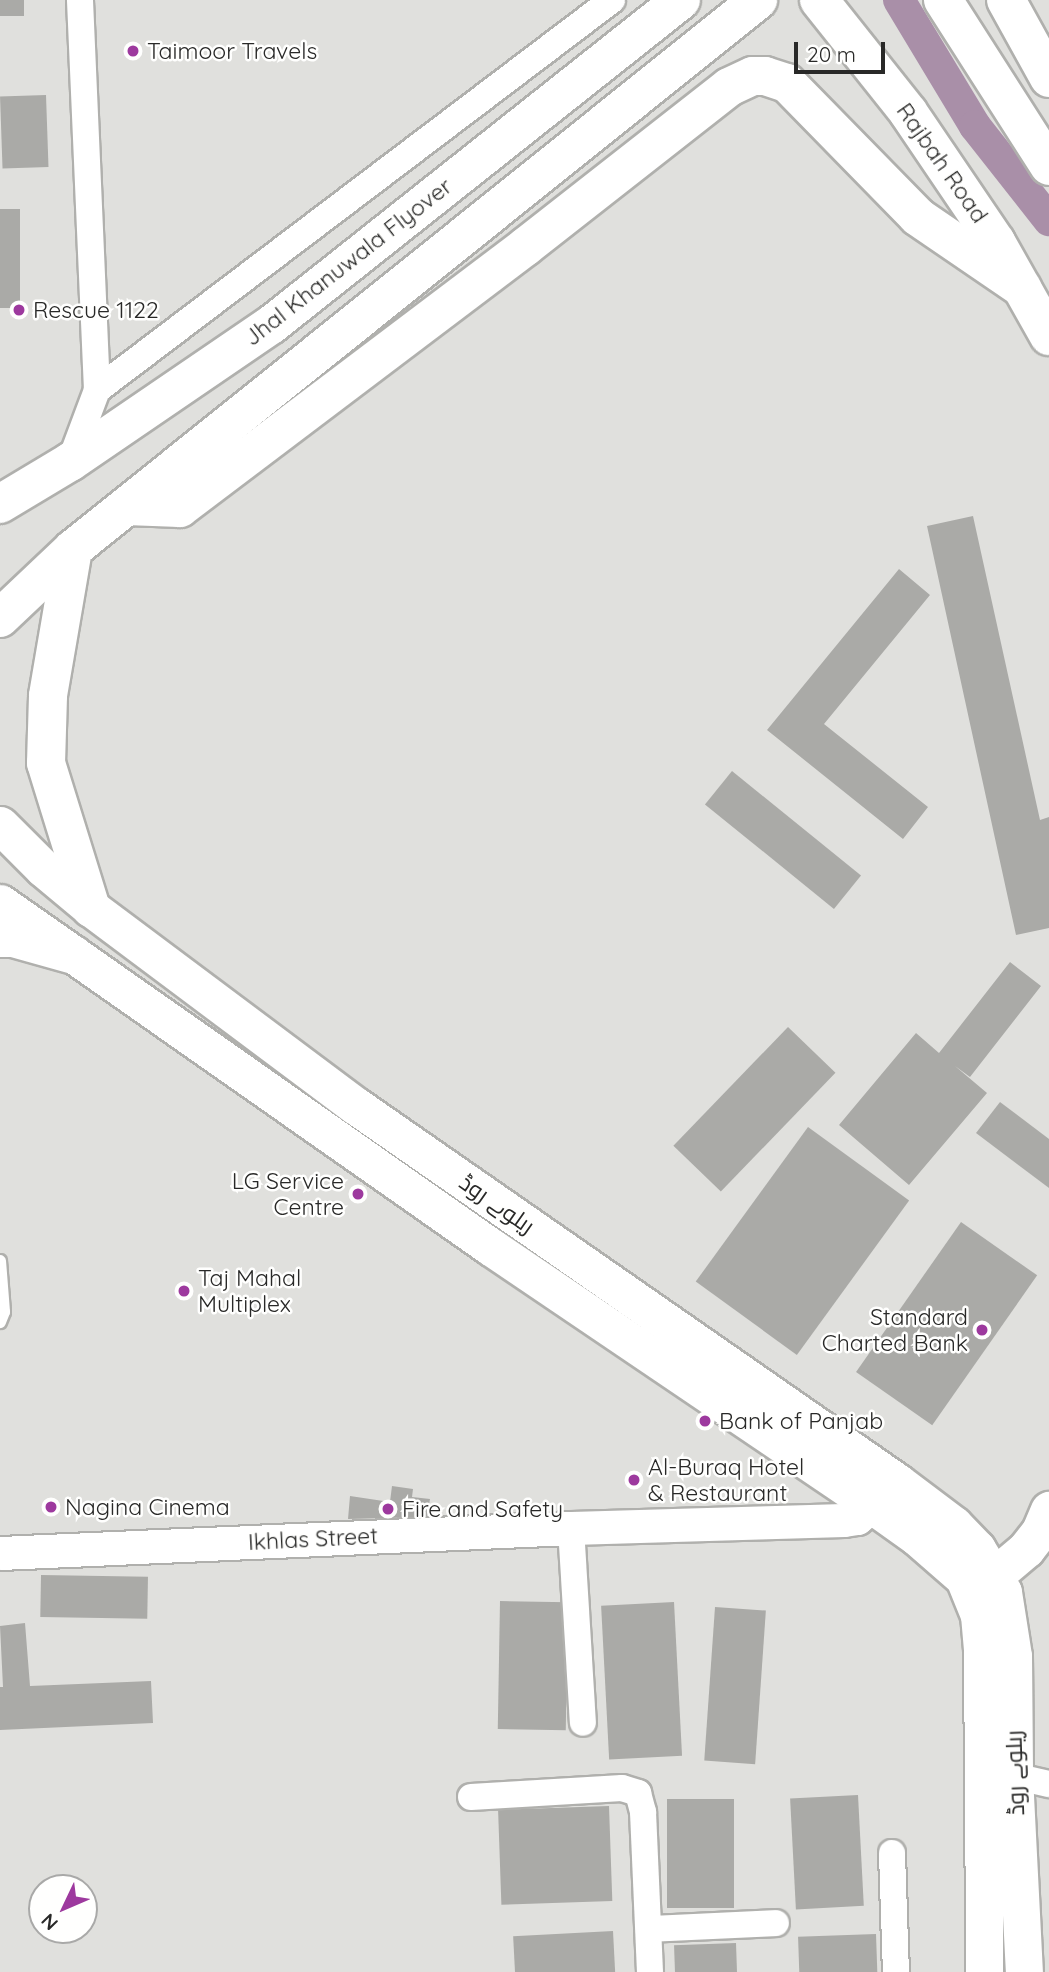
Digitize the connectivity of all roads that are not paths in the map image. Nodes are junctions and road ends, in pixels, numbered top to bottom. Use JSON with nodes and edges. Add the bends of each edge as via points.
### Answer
{"nodes":[{"id":1,"x":80,"y":0,"type":"edge"},
{"id":2,"x":612,"y":0,"type":"edge"},
{"id":3,"x":681,"y":0,"type":"edge"},
{"id":4,"x":758,"y":0,"type":"edge"},
{"id":5,"x":819,"y":0,"type":"edge"},
{"id":6,"x":943,"y":0,"type":"edge"},
{"id":7,"x":1006,"y":0,"type":"edge"},
{"id":8,"x":1049,"y":78,"type":"edge"},
{"id":9,"x":1049,"y":166,"type":"edge"},
{"id":10,"x":1022,"y":288,"type":"junction"},
{"id":11,"x":1049,"y":336,"type":"edge"},
{"id":12,"x":97,"y":390,"type":"junction"},
{"id":13,"x":70,"y":462,"type":"junction"},
{"id":14,"x":0,"y":504,"type":"edge"},
{"id":15,"x":127,"y":506,"type":"junction"},
{"id":16,"x":73,"y":549,"type":"junction"},
{"id":17,"x":0,"y":618,"type":"edge"},
{"id":18,"x":0,"y":825,"type":"edge"},
{"id":19,"x":0,"y":903,"type":"edge"},
{"id":20,"x":92,"y":908,"type":"junction"},
{"id":21,"x":0,"y":938,"type":"edge"},
{"id":22,"x":74,"y":955,"type":"junction"},
{"id":23,"x":0,"y":1261,"type":"edge"},
{"id":24,"x":0,"y":1321,"type":"edge"},
{"id":25,"x":872,"y":1505,"type":"junction"},
{"id":26,"x":1049,"y":1510,"type":"edge"},
{"id":27,"x":571,"y":1528,"type":"junction"},
{"id":28,"x":0,"y":1553,"type":"edge"},
{"id":29,"x":984,"y":1586,"type":"junction"},
{"id":30,"x":583,"y":1723,"type":"dead end"},
{"id":31,"x":1032,"y":1780,"type":"edge"},
{"id":32,"x":471,"y":1797,"type":"dead end"},
{"id":33,"x":892,"y":1853,"type":"dead end"},
{"id":34,"x":776,"y":1923,"type":"dead end"},
{"id":35,"x":649,"y":1929,"type":"junction"},
{"id":36,"x":650,"y":1972,"type":"edge"},
{"id":37,"x":897,"y":1972,"type":"edge"},
{"id":38,"x":984,"y":1972,"type":"edge"},
{"id":39,"x":1024,"y":1972,"type":"edge"}],
"edges":[{"from":1,"to":12,"type":"street"},
{"from":2,"to":12,"type":"street"},
{"from":3,"to":13,"type":"main road","name":"Jhal Khanuwala Flyover","via":[[271,325]]},
{"from":4,"to":15,"type":"main road"},
{"from":5,"to":10,"type":"main road","name":"Rajbah Road","via":[[908,112]]},
{"from":6,"to":9,"type":"main road"},
{"from":7,"to":8,"type":"main road"},
{"from":10,"to":11,"type":"main road","name":"Rajbah Road"},
{"from":10,"to":15,"type":"main road","via":[[918,217],[793,88],[776,78],[753,76],[729,87],[180,508]]},
{"from":12,"to":13,"type":"street"},
{"from":13,"to":14,"type":"main road","name":"Jhal Khanuwala Flyover"},
{"from":15,"to":16,"type":"main road"},
{"from":16,"to":17,"type":"main road"},
{"from":16,"to":20,"type":"main road","via":[[48,696],[46,763]]},
{"from":18,"to":20,"type":"main road","name":"ریلوے روڈ"},
{"from":19,"to":22,"type":"main road","name":"ریلوے روڈ"},
{"from":20,"to":29,"type":"main road","name":"ریلوے روڈ","via":[[356,1106],[954,1525]]},
{"from":21,"to":22,"type":"main road"},
{"from":22,"to":25,"type":"main road","name":"ریلوے روڈ","via":[[480,1240]]},
{"from":23,"to":24,"type":"lane","via":[[4,1312]]},
{"from":25,"to":27,"type":"street","name":"Ikhlas Street","via":[[857,1518],[844,1520]]},
{"from":25,"to":29,"type":"main road","name":"ریلوے روڈ","via":[[964,1578]]},
{"from":26,"to":29,"type":"main road","via":[[1026,1549]]},
{"from":27,"to":28,"type":"street","name":"Ikhlas Street"},
{"from":27,"to":30,"type":"street"},
{"from":29,"to":31,"type":"main road","name":"ریلوے روڈ","via":[[1009,1617]]},
{"from":29,"to":38,"type":"main road","name":"ریلوے روڈ","via":[[979,1615]]},
{"from":31,"to":39,"type":"main road","name":"ریلوے روڈ"},
{"from":32,"to":35,"type":"street","via":[[622,1788],[638,1793]]},
{"from":33,"to":37,"type":"street"},
{"from":34,"to":35,"type":"street"},
{"from":35,"to":36,"type":"street"}]}
